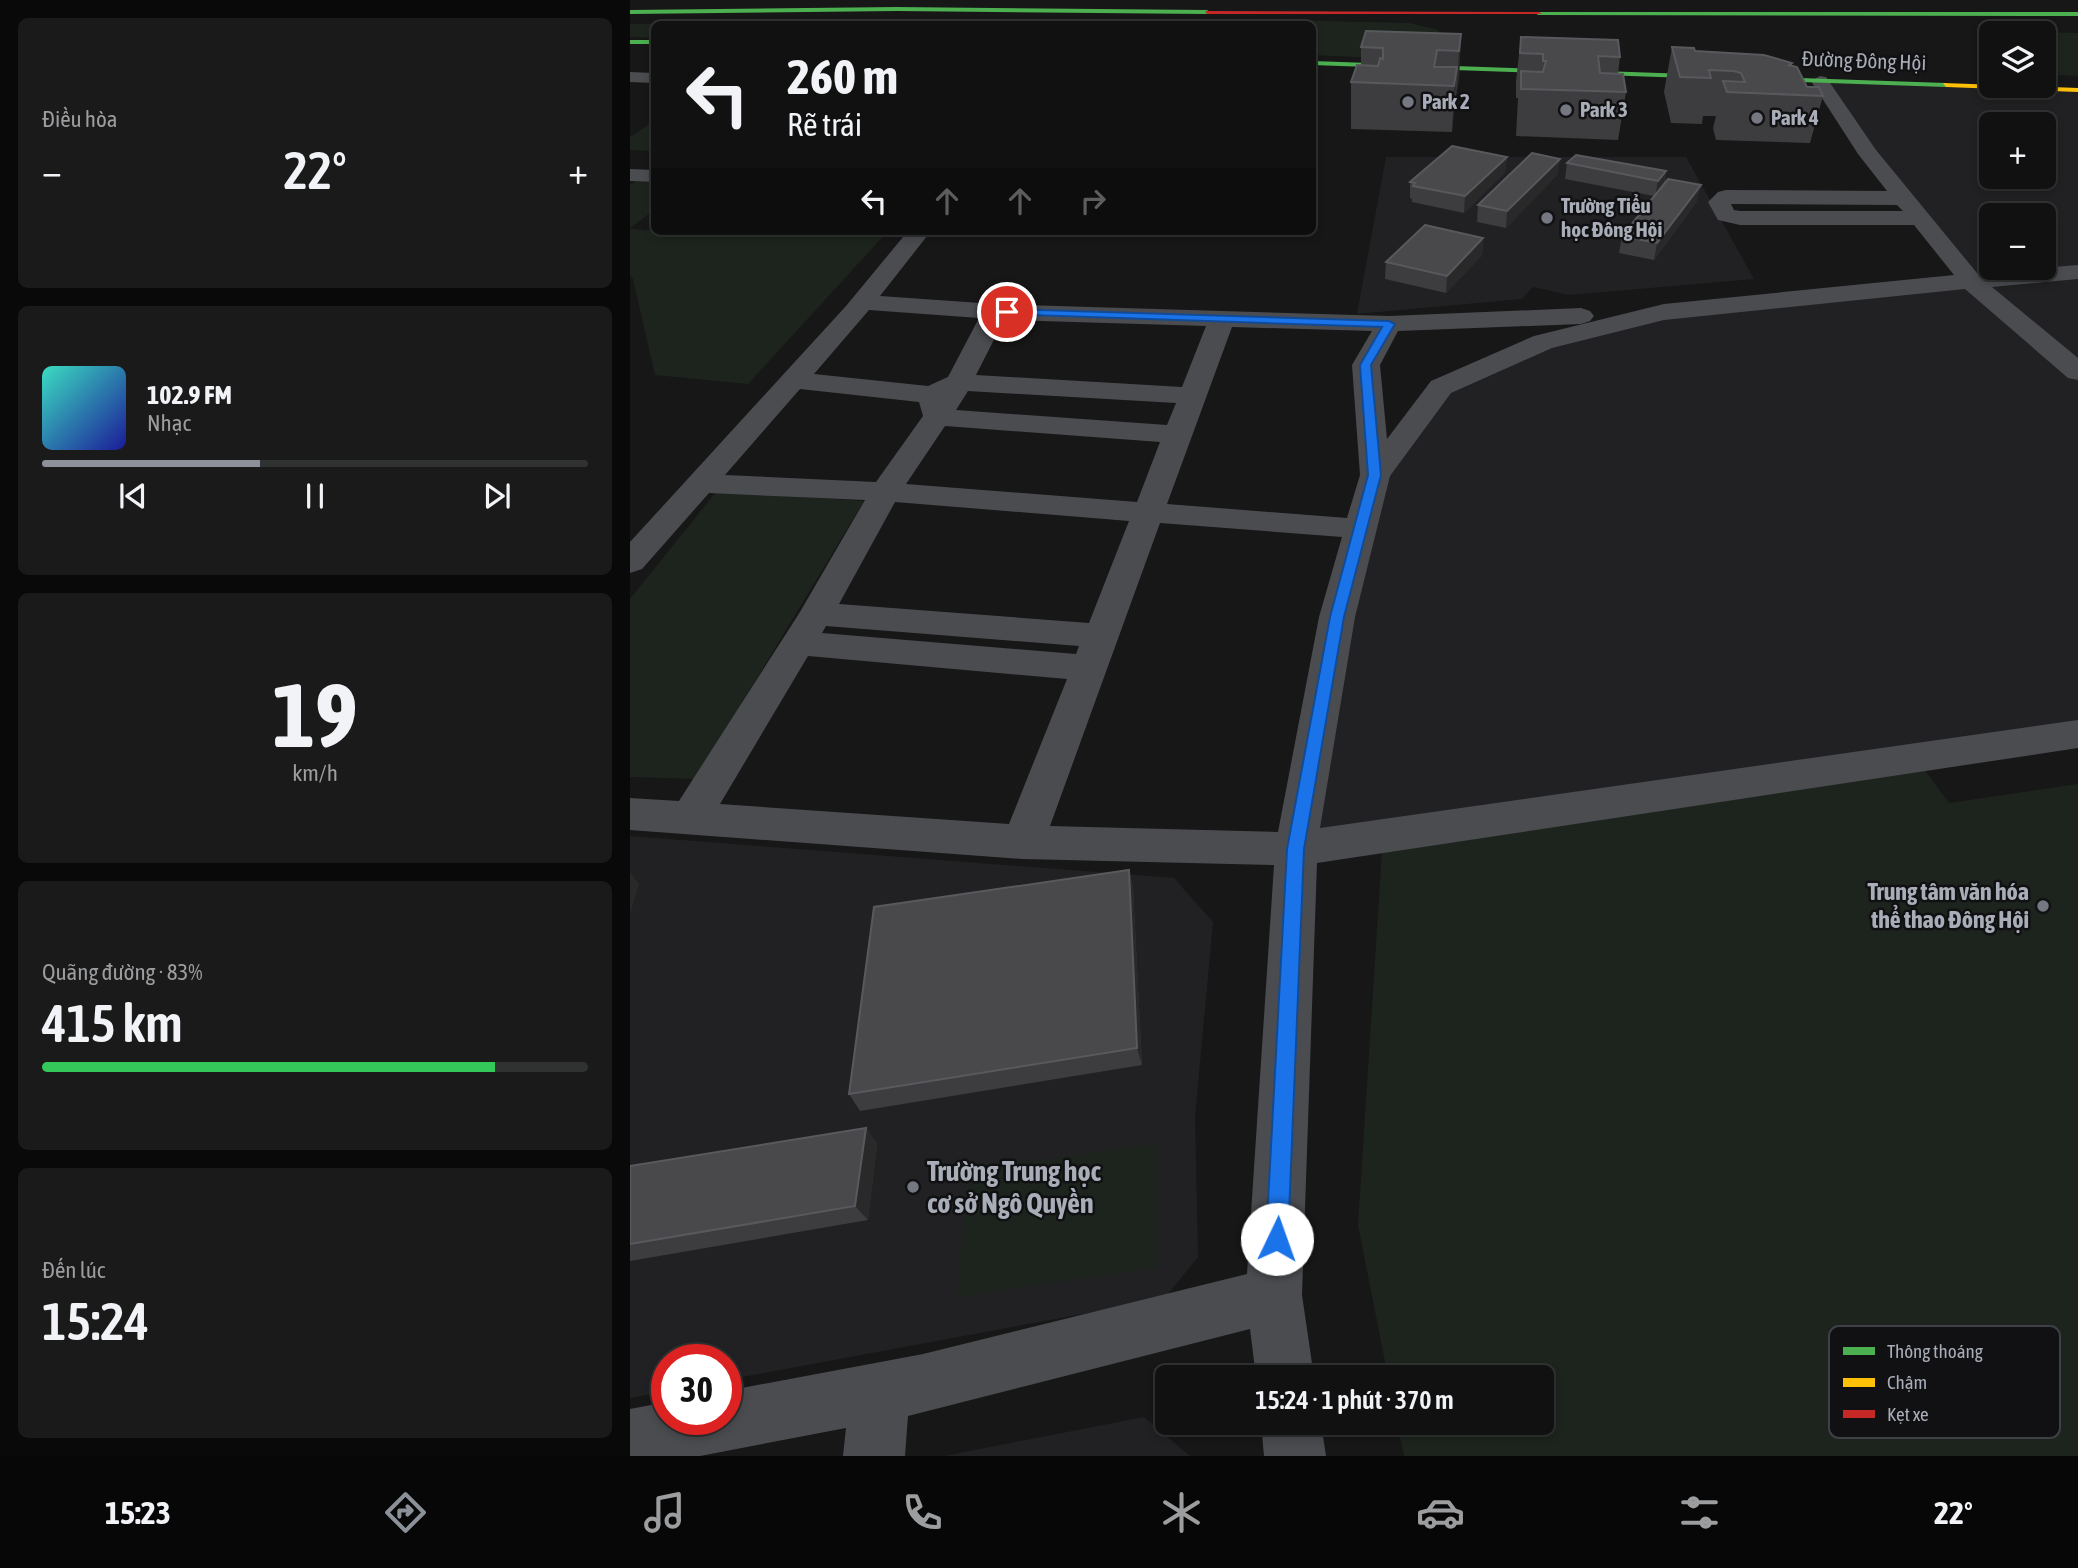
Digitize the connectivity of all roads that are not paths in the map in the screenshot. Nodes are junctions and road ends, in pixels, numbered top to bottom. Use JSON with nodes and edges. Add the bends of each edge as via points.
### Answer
{"nodes":[{"id":1,"x":673,"y":0,"type":"edge"},
{"id":2,"x":630,"y":1,"type":"edge"},
{"id":3,"x":630,"y":12,"type":"edge"},
{"id":4,"x":895,"y":13,"type":"junction"},
{"id":5,"x":2078,"y":14,"type":"edge"},
{"id":6,"x":630,"y":19,"type":"edge"},
{"id":7,"x":630,"y":42,"type":"edge"},
{"id":8,"x":651,"y":42,"type":"edge"},
{"id":9,"x":1316,"y":63,"type":"edge"},
{"id":10,"x":630,"y":77,"type":"edge"},
{"id":11,"x":651,"y":78,"type":"edge"},
{"id":12,"x":1819,"y":81,"type":"junction"},
{"id":13,"x":2078,"y":90,"type":"edge"},
{"id":14,"x":630,"y":175,"type":"edge"},
{"id":15,"x":651,"y":176,"type":"edge"},
{"id":16,"x":1903,"y":198,"type":"junction"},
{"id":17,"x":1919,"y":218,"type":"junction"},
{"id":18,"x":917,"y":235,"type":"edge"},
{"id":19,"x":2078,"y":272,"type":"edge"},
{"id":20,"x":1971,"y":281,"type":"junction"},
{"id":21,"x":863,"y":302,"type":"junction"},
{"id":22,"x":995,"y":312,"type":"junction"},
{"id":23,"x":1664,"y":312,"type":"junction"},
{"id":24,"x":1222,"y":319,"type":"junction"},
{"id":25,"x":1389,"y":324,"type":"junction"},
{"id":26,"x":2078,"y":372,"type":"edge"},
{"id":27,"x":793,"y":380,"type":"junction"},
{"id":28,"x":1192,"y":396,"type":"junction"},
{"id":29,"x":943,"y":398,"type":"junction"},
{"id":30,"x":1178,"y":435,"type":"junction"},
{"id":31,"x":1375,"y":475,"type":"junction"},
{"id":32,"x":701,"y":483,"type":"junction"},
{"id":33,"x":885,"y":492,"type":"junction"},
{"id":34,"x":1148,"y":514,"type":"junction"},
{"id":35,"x":1360,"y":529,"type":"junction"},
{"id":36,"x":630,"y":562,"type":"edge"},
{"id":37,"x":807,"y":629,"type":"junction"},
{"id":38,"x":1095,"y":652,"type":"junction"},
{"id":39,"x":2078,"y":734,"type":"edge"},
{"id":40,"x":630,"y":814,"type":"edge"},
{"id":41,"x":690,"y":819,"type":"junction"},
{"id":42,"x":1023,"y":842,"type":"junction"},
{"id":43,"x":1296,"y":849,"type":"junction"},
{"id":44,"x":1274,"y":1295,"type":"junction"},
{"id":45,"x":1283,"y":1365,"type":"edge"},
{"id":46,"x":880,"y":1393,"type":"junction"},
{"id":47,"x":1292,"y":1435,"type":"edge"},
{"id":48,"x":630,"y":1439,"type":"edge"},
{"id":49,"x":874,"y":1456,"type":"edge"},
{"id":50,"x":1295,"y":1456,"type":"edge"}],
"edges":[{"from":1,"to":2,"type":"main road"},
{"from":3,"to":4,"type":"main road"},
{"from":4,"to":5,"type":"main road","via":[[1390,13],[1457,29],[1513,14],[1941,19]]},
{"from":4,"to":6,"type":"main road"},
{"from":7,"to":8,"type":"main road"},
{"from":9,"to":12,"type":"main road","name":"Đường Đông Hội","via":[[1448,62]]},
{"from":10,"to":11,"type":"street"},
{"from":12,"to":13,"type":"main road","name":"Đường Đông Hội"},
{"from":12,"to":16,"type":"street"},
{"from":14,"to":15,"type":"street"},
{"from":16,"to":17,"type":"street"},
{"from":16,"to":17,"type":"street","via":[[1726,197],[1719,202],[1726,215],[1740,218]]},
{"from":17,"to":20,"type":"street"},
{"from":18,"to":21,"type":"street"},
{"from":19,"to":20,"type":"street"},
{"from":20,"to":23,"type":"street"},
{"from":20,"to":26,"type":"street"},
{"from":21,"to":22,"type":"street"},
{"from":21,"to":27,"type":"street"},
{"from":22,"to":24,"type":"street"},
{"from":22,"to":29,"type":"street"},
{"from":23,"to":25,"type":"street"},
{"from":23,"to":31,"type":"street","via":[[1543,342],[1441,387]]},
{"from":24,"to":25,"type":"street"},
{"from":24,"to":28,"type":"street"},
{"from":25,"to":31,"type":"street","via":[[1366,365]]},
{"from":27,"to":29,"type":"street"},
{"from":27,"to":32,"type":"street"},
{"from":28,"to":29,"type":"street"},
{"from":28,"to":30,"type":"street"},
{"from":29,"to":30,"type":"street"},
{"from":29,"to":33,"type":"street"},
{"from":30,"to":34,"type":"street"},
{"from":31,"to":35,"type":"street"},
{"from":32,"to":33,"type":"street"},
{"from":32,"to":36,"type":"street"},
{"from":33,"to":34,"type":"street"},
{"from":33,"to":37,"type":"street"},
{"from":34,"to":35,"type":"street"},
{"from":34,"to":38,"type":"street"},
{"from":35,"to":43,"type":"street","via":[[1337,617]]},
{"from":37,"to":38,"type":"street"},
{"from":37,"to":41,"type":"street"},
{"from":38,"to":42,"type":"street"},
{"from":39,"to":43,"type":"street"},
{"from":40,"to":41,"type":"street"},
{"from":41,"to":42,"type":"street"},
{"from":42,"to":43,"type":"street"},
{"from":43,"to":44,"type":"street"},
{"from":44,"to":45,"type":"street"},
{"from":44,"to":46,"type":"street"},
{"from":46,"to":48,"type":"street"},
{"from":46,"to":49,"type":"street"},
{"from":47,"to":50,"type":"street"}]}
